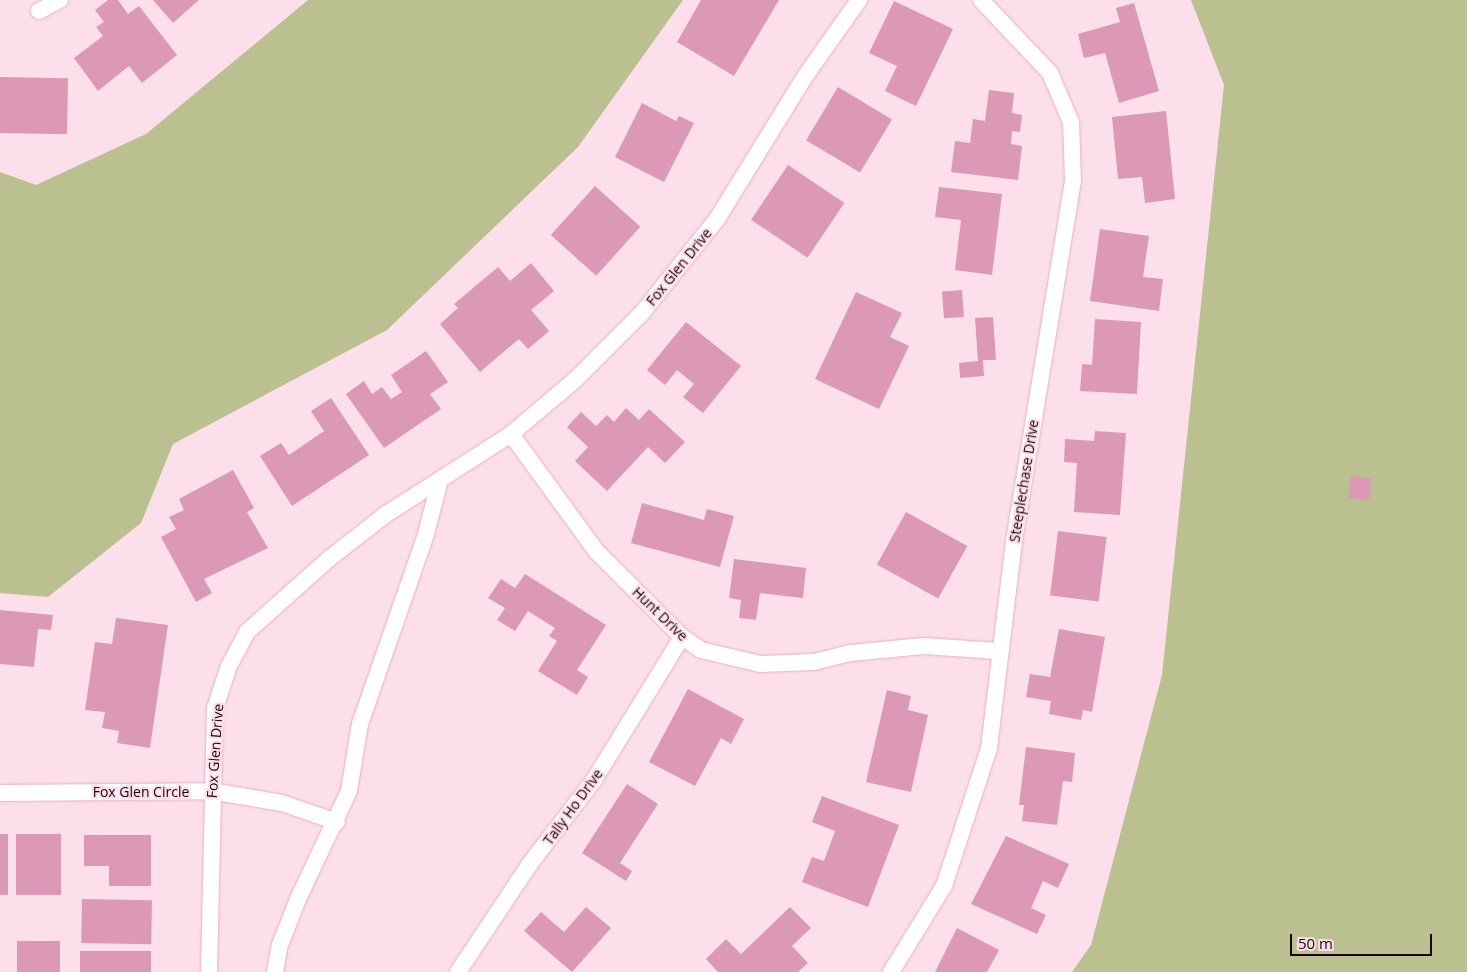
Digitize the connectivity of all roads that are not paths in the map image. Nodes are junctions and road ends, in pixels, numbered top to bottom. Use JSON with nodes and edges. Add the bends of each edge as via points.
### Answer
{"nodes":[{"id":1,"x":60,"y":0,"type":"edge"},
{"id":2,"x":858,"y":0,"type":"edge"},
{"id":3,"x":981,"y":0,"type":"edge"},
{"id":4,"x":39,"y":11,"type":"dead end"},
{"id":5,"x":511,"y":434,"type":"junction"},
{"id":6,"x":440,"y":480,"type":"junction"},
{"id":7,"x":682,"y":638,"type":"junction"},
{"id":8,"x":998,"y":651,"type":"junction"},
{"id":9,"x":211,"y":791,"type":"junction"},
{"id":10,"x":0,"y":793,"type":"edge"},
{"id":11,"x":337,"y":822,"type":"junction"},
{"id":12,"x":209,"y":972,"type":"edge"},
{"id":13,"x":275,"y":972,"type":"edge"},
{"id":14,"x":458,"y":972,"type":"edge"},
{"id":15,"x":891,"y":972,"type":"edge"}],
"edges":[{"from":1,"to":4,"type":"street"},
{"from":2,"to":5,"type":"street","name":"Fox Glen Drive","via":[[693,253],[622,333]]},
{"from":3,"to":8,"type":"street","name":"Steeplechase Drive","via":[[1050,73],[1071,122],[1074,148],[1073,181]]},
{"from":5,"to":6,"type":"street","name":"Fox Glen Drive"},
{"from":5,"to":7,"type":"street","name":"Hunt Drive","via":[[597,552]]},
{"from":6,"to":9,"type":"street","name":"Fox Glen Drive","via":[[385,515],[330,558],[248,631],[229,666],[215,708]]},
{"from":6,"to":11,"type":"street","via":[[426,534],[360,724],[349,791]]},
{"from":7,"to":8,"type":"street","name":"Hunt Drive","via":[[701,650],[760,664],[814,662],[851,653],[924,646]]},
{"from":7,"to":14,"type":"street","name":"Tally Ho Drive","via":[[594,780],[529,865]]},
{"from":8,"to":15,"type":"street","name":"Steeplechase Drive","via":[[994,718],[976,795],[944,886]]},
{"from":9,"to":10,"type":"street","name":"Fox Glen Circle"},
{"from":9,"to":11,"type":"street","name":"Fox Glen Circle","via":[[282,803]]},
{"from":9,"to":12,"type":"street","name":"Fox Glen Drive"},
{"from":11,"to":13,"type":"street","via":[[298,899],[280,945]]}]}
